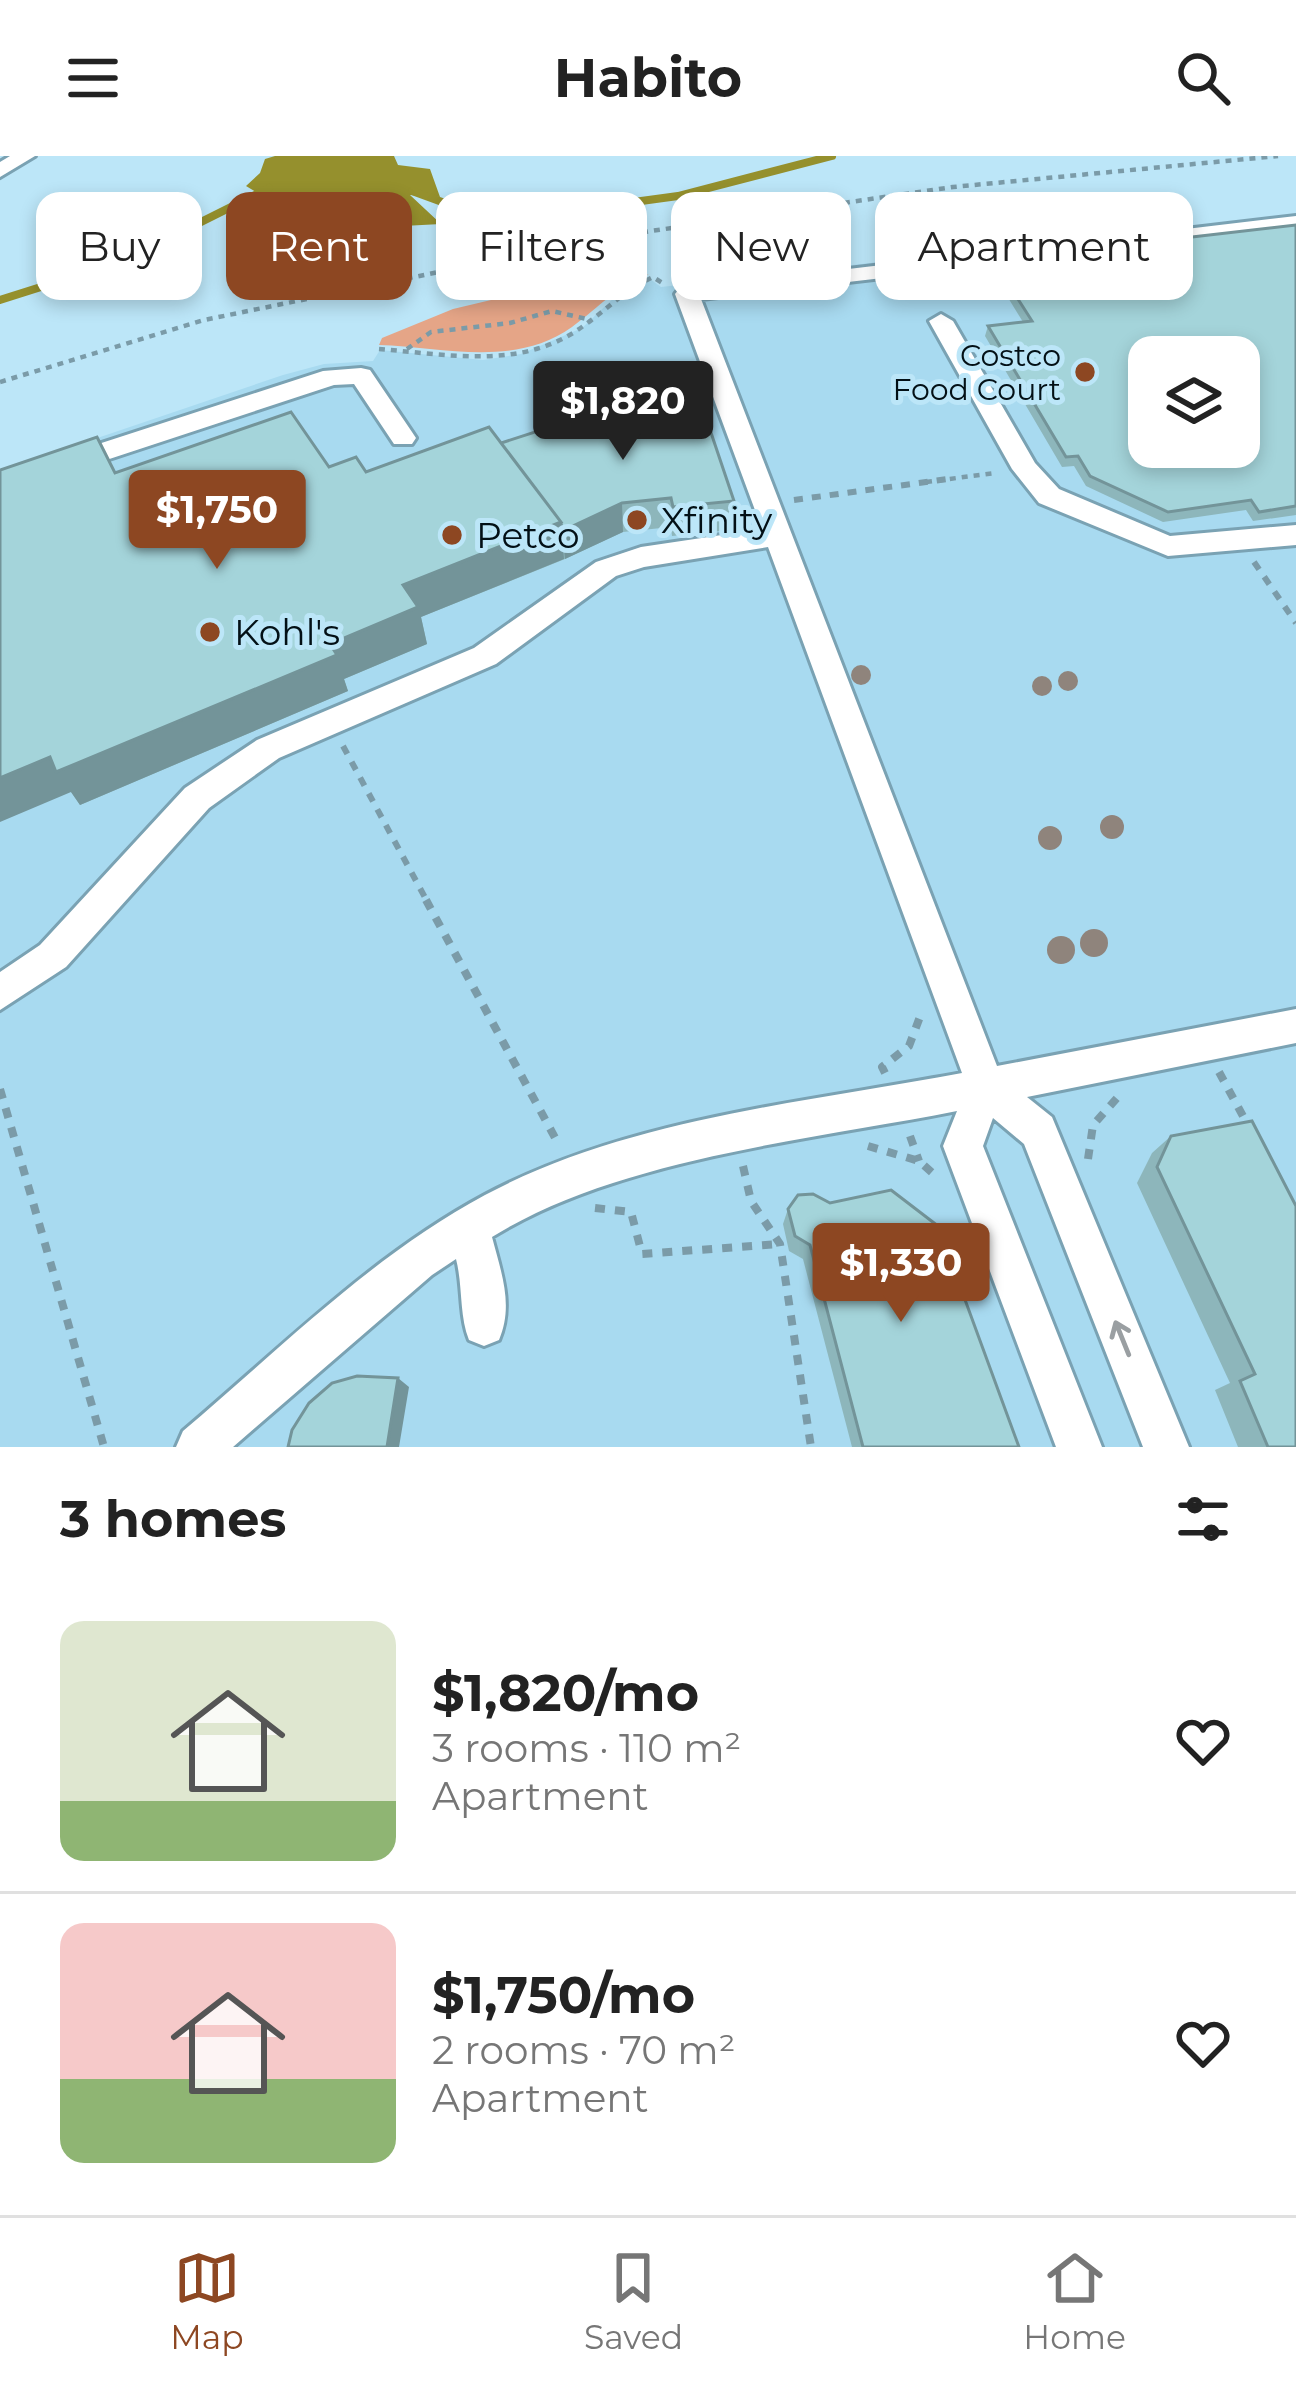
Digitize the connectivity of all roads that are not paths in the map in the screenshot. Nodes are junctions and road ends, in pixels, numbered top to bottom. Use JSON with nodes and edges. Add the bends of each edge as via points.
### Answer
{"nodes":[{"id":1,"x":25,"y":156,"type":"edge"},
{"id":2,"x":0,"y":171,"type":"edge"},
{"id":3,"x":1296,"y":223,"type":"edge"},
{"id":4,"x":940,"y":321,"type":"dead end"},
{"id":5,"x":404,"y":438,"type":"dead end"},
{"id":6,"x":0,"y":487,"type":"edge"},
{"id":7,"x":1296,"y":535,"type":"edge"},
{"id":8,"x":779,"y":536,"type":"junction"},
{"id":9,"x":0,"y":993,"type":"edge"},
{"id":10,"x":1296,"y":1026,"type":"edge"},
{"id":11,"x":986,"y":1087,"type":"junction"},
{"id":12,"x":469,"y":1228,"type":"junction"},
{"id":13,"x":484,"y":1325,"type":"dead end"},
{"id":14,"x":200,"y":1447,"type":"edge"},
{"id":15,"x":1079,"y":1447,"type":"edge"},
{"id":16,"x":1166,"y":1447,"type":"edge"}],
"edges":[{"from":1,"to":2,"type":"street"},
{"from":3,"to":8,"type":"street","via":[[687,294]]},
{"from":4,"to":7,"type":"street","via":[[1025,469],[1049,496],[1121,540],[1240,543]]},
{"from":5,"to":6,"type":"street","via":[[361,376],[332,377]]},
{"from":8,"to":9,"type":"street","via":[[606,568],[485,656],[268,749],[197,798],[52,956]]},
{"from":8,"to":11,"type":"street"},
{"from":10,"to":11,"type":"street"},
{"from":11,"to":12,"type":"street","via":[[676,1147],[570,1177]]},
{"from":11,"to":15,"type":"street","via":[[963,1146]]},
{"from":16,"to":11,"type":"street","one_way":true,"via":[[1039,1131]]},
{"from":12,"to":13,"type":"street","via":[[485,1288]]},
{"from":12,"to":14,"type":"street","via":[[417,1260]]}]}
